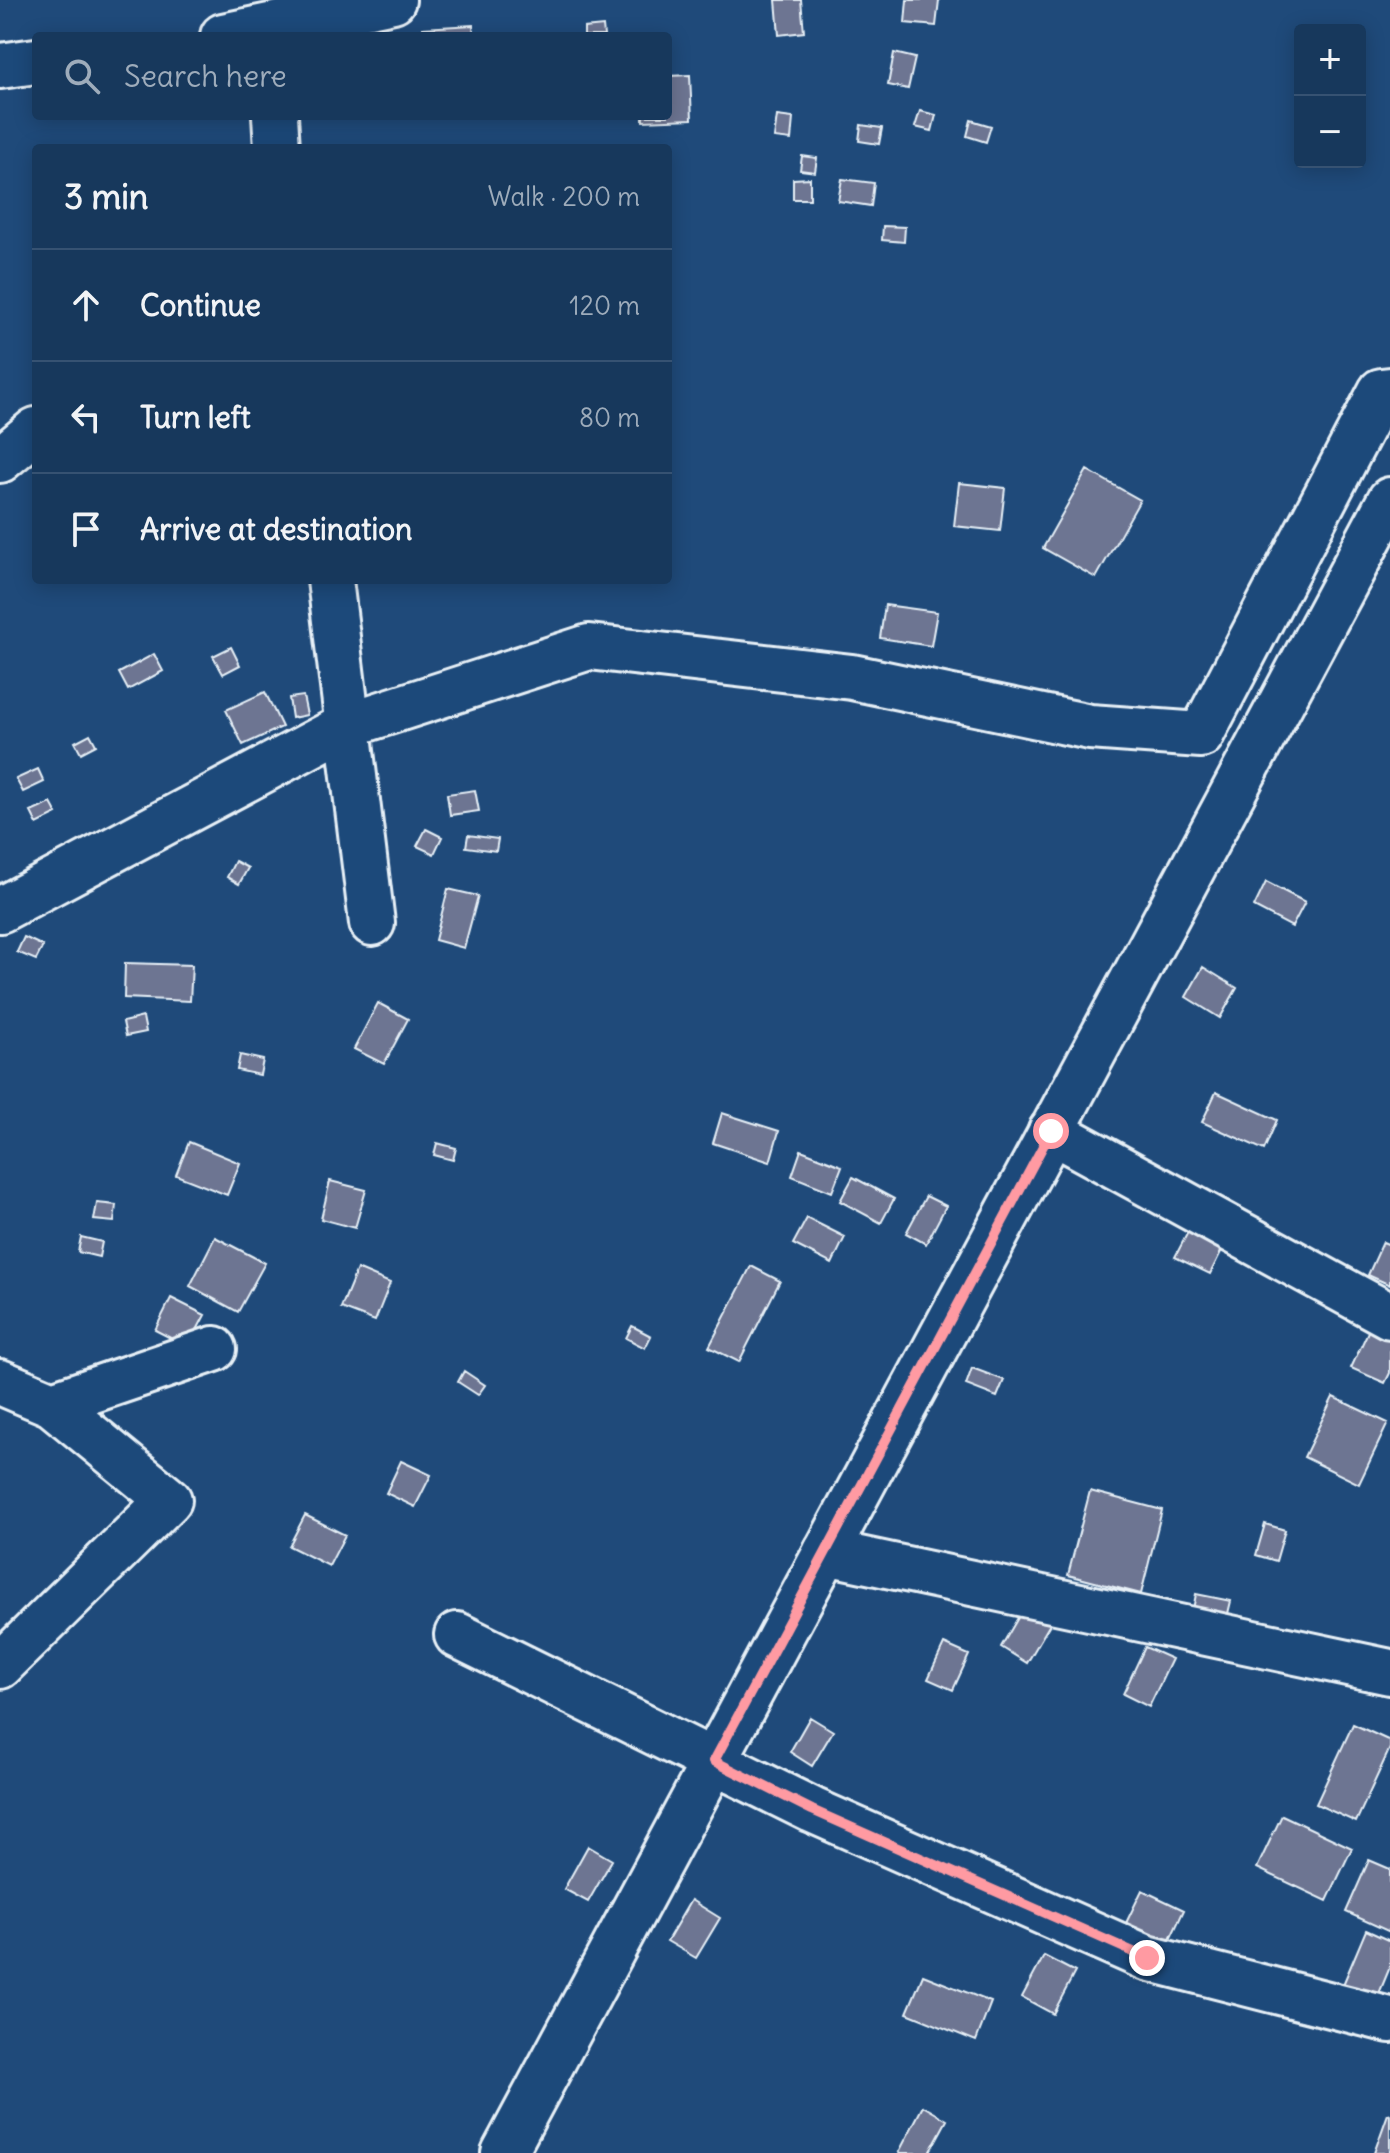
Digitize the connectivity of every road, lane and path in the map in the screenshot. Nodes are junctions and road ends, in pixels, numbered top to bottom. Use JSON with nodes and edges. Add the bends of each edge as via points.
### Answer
{"nodes":[{"id":1,"x":225,"y":0,"type":"edge"},
{"id":2,"x":393,"y":0,"type":"edge"},
{"id":3,"x":221,"y":32,"type":"edge"},
{"id":4,"x":240,"y":32,"type":"edge"},
{"id":5,"x":32,"y":62,"type":"edge"},
{"id":6,"x":0,"y":66,"type":"edge"},
{"id":7,"x":275,"y":120,"type":"edge"},
{"id":8,"x":277,"y":144,"type":"edge"},
{"id":9,"x":1390,"y":390,"type":"edge"},
{"id":10,"x":32,"y":433,"type":"edge"},
{"id":11,"x":0,"y":460,"type":"edge"},
{"id":12,"x":1390,"y":500,"type":"edge"},
{"id":13,"x":330,"y":584,"type":"edge"},
{"id":14,"x":348,"y":725,"type":"junction"},
{"id":15,"x":0,"y":910,"type":"edge"},
{"id":16,"x":372,"y":923,"type":"dead end"},
{"id":17,"x":1051,"y":1131,"type":"junction"},
{"id":18,"x":1390,"y":1316,"type":"edge"},
{"id":19,"x":214,"y":1349,"type":"dead end"},
{"id":20,"x":0,"y":1382,"type":"edge"},
{"id":21,"x":52,"y":1404,"type":"junction"},
{"id":22,"x":826,"y":1552,"type":"junction"},
{"id":23,"x":457,"y":1635,"type":"dead end"},
{"id":24,"x":0,"y":1666,"type":"edge"},
{"id":25,"x":1390,"y":1672,"type":"edge"},
{"id":26,"x":714,"y":1761,"type":"junction"},
{"id":27,"x":1390,"y":2020,"type":"edge"},
{"id":28,"x":504,"y":2153,"type":"edge"}],
"edges":[{"from":1,"to":3,"type":"street"},
{"from":2,"to":4,"type":"street"},
{"from":5,"to":6,"type":"street"},
{"from":7,"to":8,"type":"street"},
{"from":9,"to":14,"type":"street","via":[[1381,391],[1201,735],[1090,727],[852,677],[589,647]]},
{"from":10,"to":11,"type":"street"},
{"from":12,"to":17,"type":"street"},
{"from":13,"to":14,"type":"street"},
{"from":14,"to":15,"type":"street"},
{"from":14,"to":16,"type":"street"},
{"from":17,"to":18,"type":"street"},
{"from":17,"to":22,"type":"street"},
{"from":19,"to":21,"type":"street"},
{"from":20,"to":21,"type":"street"},
{"from":21,"to":24,"type":"street","via":[[169,1500]]},
{"from":22,"to":25,"type":"street"},
{"from":22,"to":26,"type":"street"},
{"from":23,"to":26,"type":"street"},
{"from":26,"to":27,"type":"street","via":[[812,1810],[1147,1958]]},
{"from":26,"to":28,"type":"street"}]}
